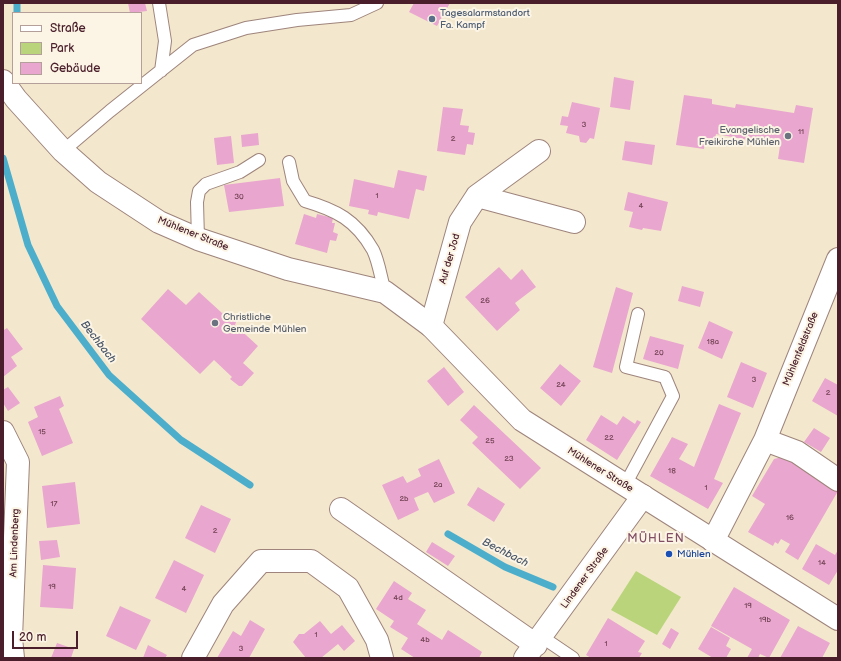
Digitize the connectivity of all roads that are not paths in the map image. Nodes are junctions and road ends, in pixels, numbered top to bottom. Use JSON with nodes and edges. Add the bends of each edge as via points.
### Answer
{"nodes":[{"id":1,"x":159,"y":3,"type":"edge"},
{"id":2,"x":377,"y":3,"type":"edge"},
{"id":3,"x":161,"y":71,"type":"junction"},
{"id":4,"x":3,"y":81,"type":"edge"},
{"id":5,"x":539,"y":151,"type":"dead end"},
{"id":6,"x":63,"y":152,"type":"junction"},
{"id":7,"x":259,"y":160,"type":"dead end"},
{"id":8,"x":289,"y":162,"type":"dead end"},
{"id":9,"x":477,"y":196,"type":"junction"},
{"id":10,"x":574,"y":222,"type":"dead end"},
{"id":11,"x":198,"y":239,"type":"junction"},
{"id":12,"x":838,"y":259,"type":"edge"},
{"id":13,"x":385,"y":292,"type":"junction"},
{"id":14,"x":638,"y":314,"type":"dead end"},
{"id":15,"x":431,"y":326,"type":"junction"},
{"id":16,"x":3,"y":432,"type":"edge"},
{"id":17,"x":765,"y":440,"type":"junction"},
{"id":18,"x":838,"y":480,"type":"edge"},
{"id":19,"x":625,"y":485,"type":"junction"},
{"id":20,"x":643,"y":496,"type":"junction"},
{"id":21,"x":341,"y":509,"type":"dead end"},
{"id":22,"x":713,"y":541,"type":"junction"},
{"id":23,"x":838,"y":619,"type":"edge"},
{"id":24,"x":9,"y":647,"type":"edge"},
{"id":25,"x":535,"y":647,"type":"edge"},
{"id":26,"x":193,"y":658,"type":"edge"},
{"id":27,"x":382,"y":658,"type":"edge"},
{"id":28,"x":573,"y":658,"type":"edge"}],
"edges":[{"from":1,"to":3,"type":"lane","via":[[165,41]]},
{"from":2,"to":3,"type":"lane","via":[[350,15],[246,28],[193,45]]},
{"from":3,"to":6,"type":"lane"},
{"from":4,"to":6,"type":"street","name":"Mühlener Straße"},
{"from":5,"to":9,"type":"street","name":"Auf der Jod"},
{"from":6,"to":11,"type":"street","name":"Mühlener Straße","via":[[98,182],[159,222]]},
{"from":7,"to":11,"type":"lane","via":[[240,172],[206,184],[199,191]]},
{"from":8,"to":13,"type":"lane","via":[[293,181],[305,200],[326,207],[350,220],[373,251]]},
{"from":9,"to":10,"type":"street"},
{"from":9,"to":15,"type":"street","name":"Auf der Jod","via":[[460,222]]},
{"from":11,"to":13,"type":"street","name":"Mühlener Straße","via":[[288,269]]},
{"from":12,"to":17,"type":"street","name":"Mühlenfeldstraße"},
{"from":13,"to":15,"type":"street","name":"Mühlener Straße"},
{"from":14,"to":19,"type":"lane","via":[[626,367],[665,377],[673,396]]},
{"from":15,"to":19,"type":"street","name":"Mühlener Straße","via":[[522,420]]},
{"from":16,"to":24,"type":"street","name":"Am Lindenberg","via":[[18,462]]},
{"from":17,"to":18,"type":"street","via":[[797,452]]},
{"from":17,"to":22,"type":"street","name":"Mühlenfeldstraße"},
{"from":19,"to":20,"type":"street","name":"Mühlener Straße"},
{"from":20,"to":22,"type":"street","name":"Mühlener Straße"},
{"from":20,"to":25,"type":"street","name":"Lindener Straße"},
{"from":21,"to":25,"type":"street"},
{"from":22,"to":23,"type":"street","name":"Mühlener Straße"},
{"from":25,"to":28,"type":"lane"},
{"from":26,"to":27,"type":"street","via":[[223,604],[261,561],[268,561],[311,562],[348,588],[377,640]]}]}
